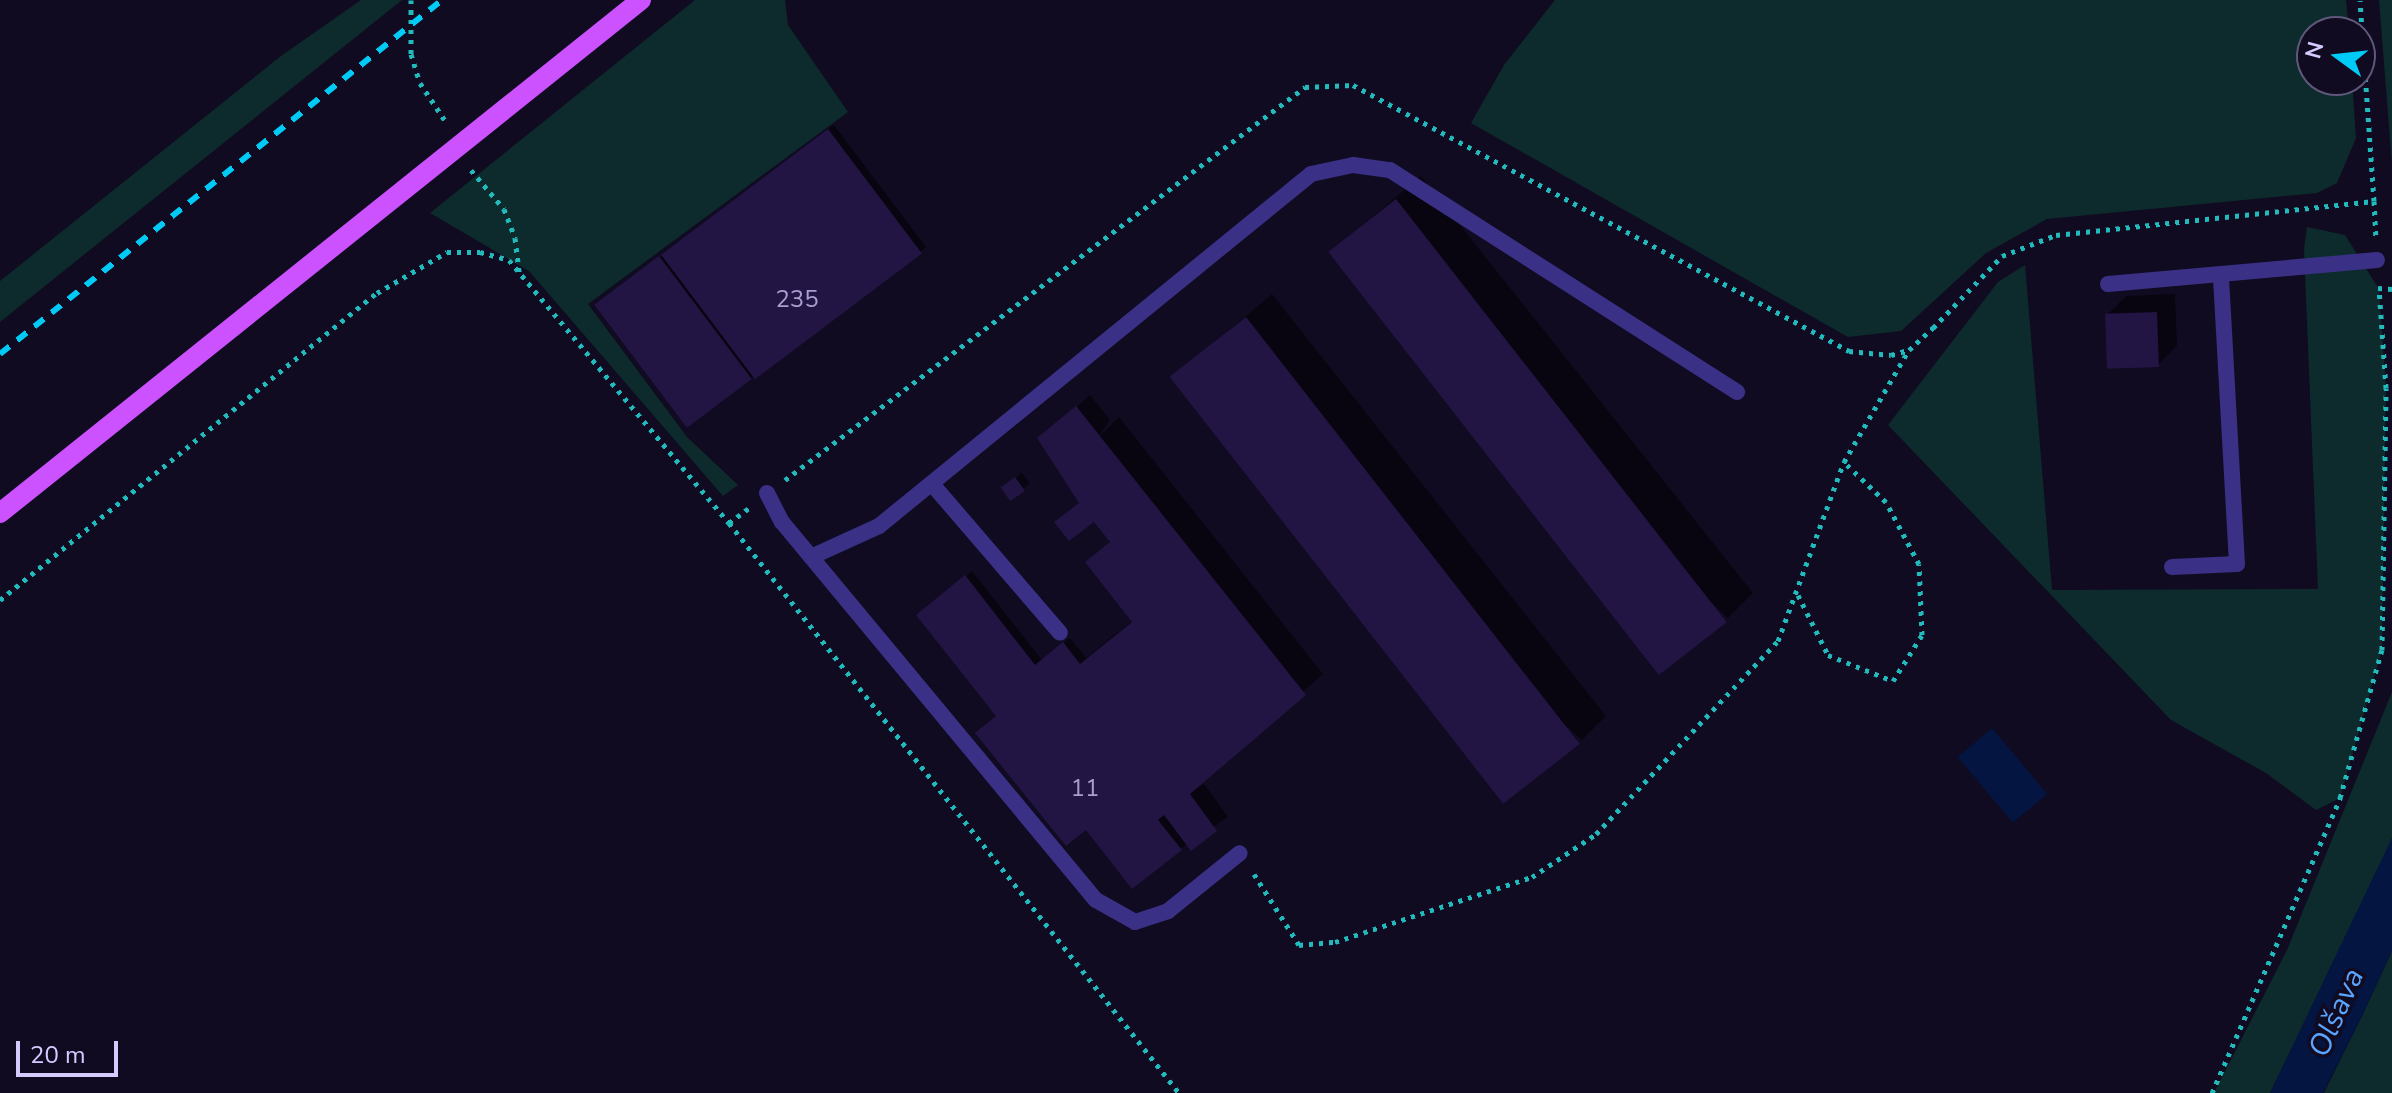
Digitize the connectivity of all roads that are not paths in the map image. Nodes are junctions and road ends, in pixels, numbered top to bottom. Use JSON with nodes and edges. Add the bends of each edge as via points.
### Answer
{"nodes":[{"id":1,"x":641,"y":0,"type":"edge"},
{"id":2,"x":2377,"y":260,"type":"dead end"},
{"id":3,"x":2221,"y":277,"type":"junction"},
{"id":4,"x":2108,"y":284,"type":"dead end"},
{"id":5,"x":1737,"y":392,"type":"dead end"},
{"id":6,"x":932,"y":484,"type":"junction"},
{"id":7,"x":767,"y":493,"type":"road end"},
{"id":8,"x":0,"y":513,"type":"edge"},
{"id":9,"x":811,"y":557,"type":"junction"},
{"id":10,"x":2172,"y":567,"type":"dead end"},
{"id":11,"x":1060,"y":633,"type":"dead end"},
{"id":12,"x":1240,"y":853,"type":"road end"}],
"edges":[{"from":1,"to":8,"type":"main road"},
{"from":2,"to":3,"type":"lane"},
{"from":3,"to":4,"type":"lane"},
{"from":3,"to":10,"type":"lane","via":[[2237,564]]},
{"from":5,"to":6,"type":"lane","via":[[1390,170],[1353,165],[1311,174]]},
{"from":6,"to":9,"type":"lane","via":[[879,526]]},
{"from":6,"to":11,"type":"lane"},
{"from":7,"to":9,"type":"lane","via":[[782,522]]},
{"from":9,"to":12,"type":"lane","via":[[1096,900],[1135,922],[1168,911]]}]}
